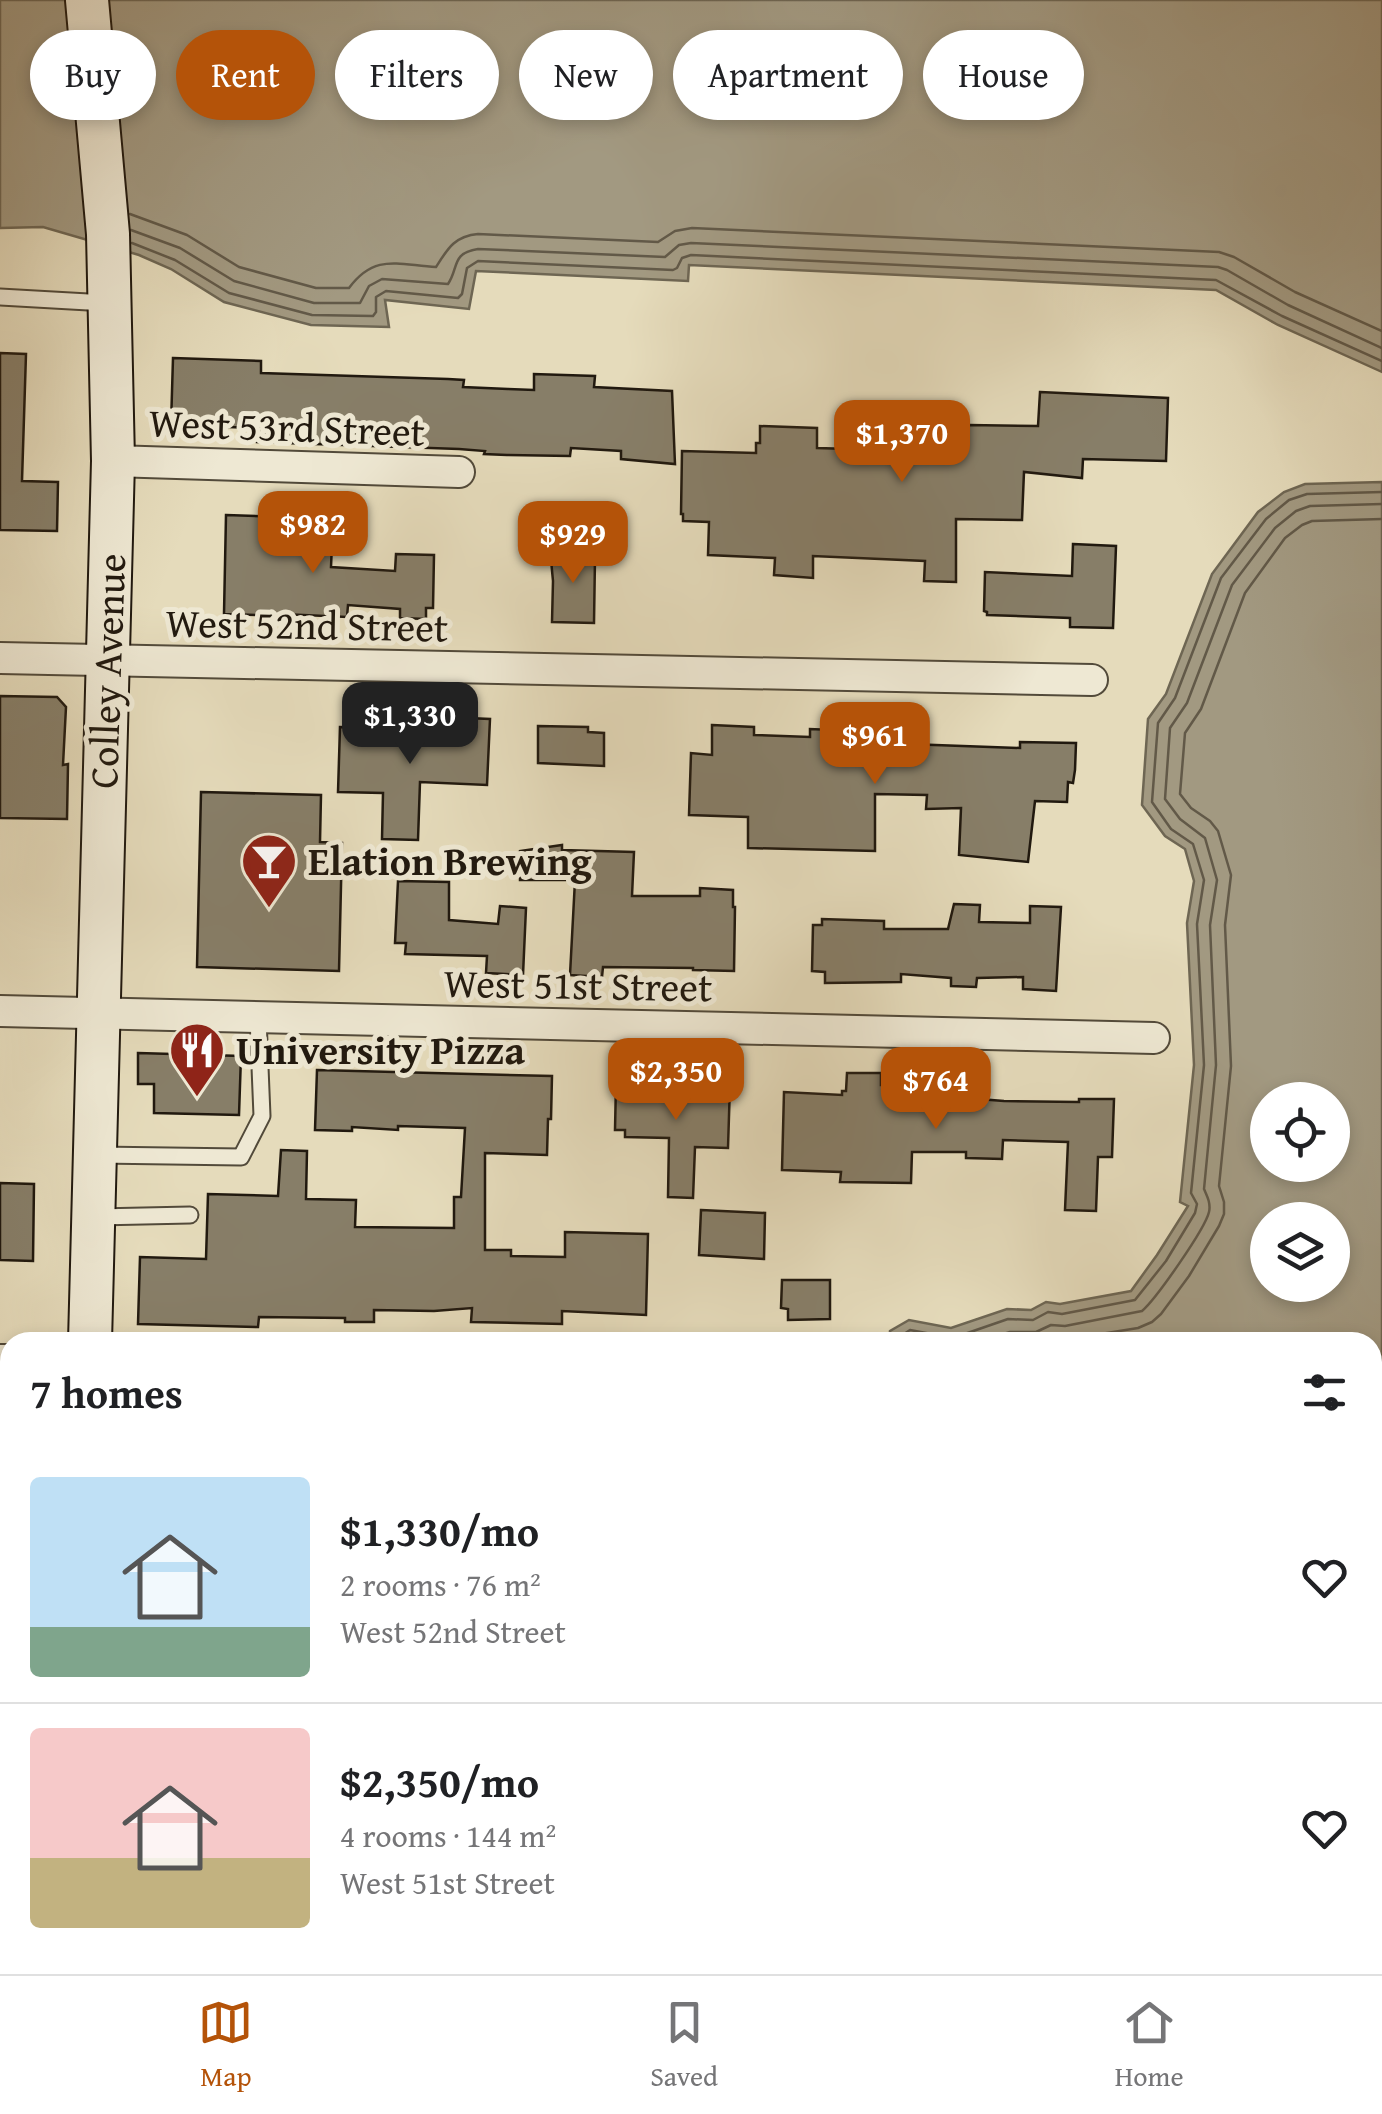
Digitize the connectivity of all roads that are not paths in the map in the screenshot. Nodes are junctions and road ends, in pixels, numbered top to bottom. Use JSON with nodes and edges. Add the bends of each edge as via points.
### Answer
{"nodes":[{"id":1,"x":87,"y":0,"type":"edge"},
{"id":2,"x":0,"y":297,"type":"edge"},
{"id":3,"x":110,"y":303,"type":"junction"},
{"id":4,"x":113,"y":462,"type":"junction"},
{"id":5,"x":459,"y":472,"type":"dead end"},
{"id":6,"x":0,"y":658,"type":"edge"},
{"id":7,"x":108,"y":661,"type":"junction"},
{"id":8,"x":1092,"y":680,"type":"dead end"},
{"id":9,"x":0,"y":1012,"type":"edge"},
{"id":10,"x":97,"y":1014,"type":"junction"},
{"id":11,"x":258,"y":1018,"type":"junction"},
{"id":12,"x":1154,"y":1038,"type":"dead end"},
{"id":13,"x":94,"y":1155,"type":"junction"},
{"id":14,"x":190,"y":1215,"type":"dead end"},
{"id":15,"x":93,"y":1217,"type":"junction"},
{"id":16,"x":90,"y":1332,"type":"edge"}],
"edges":[{"from":1,"to":3,"type":"main road","name":"Colley Avenue"},
{"from":2,"to":3,"type":"lane"},
{"from":3,"to":4,"type":"main road","name":"Colley Avenue"},
{"from":4,"to":5,"type":"street","name":"West 53rd Street"},
{"from":4,"to":7,"type":"main road","name":"Colley Avenue"},
{"from":6,"to":7,"type":"street","name":"West 52nd Street"},
{"from":7,"to":8,"type":"street","name":"West 52nd Street"},
{"from":7,"to":10,"type":"main road","name":"Colley Avenue"},
{"from":9,"to":10,"type":"street","name":"West 51st Street"},
{"from":10,"to":11,"type":"street","name":"West 51st Street"},
{"from":10,"to":13,"type":"main road","name":"Colley Avenue"},
{"from":11,"to":12,"type":"street","name":"West 51st Street"},
{"from":11,"to":13,"type":"lane","via":[[262,1116],[241,1157]]},
{"from":13,"to":15,"type":"main road","name":"Colley Avenue"},
{"from":14,"to":15,"type":"lane"},
{"from":15,"to":16,"type":"main road","name":"Colley Avenue"}]}
